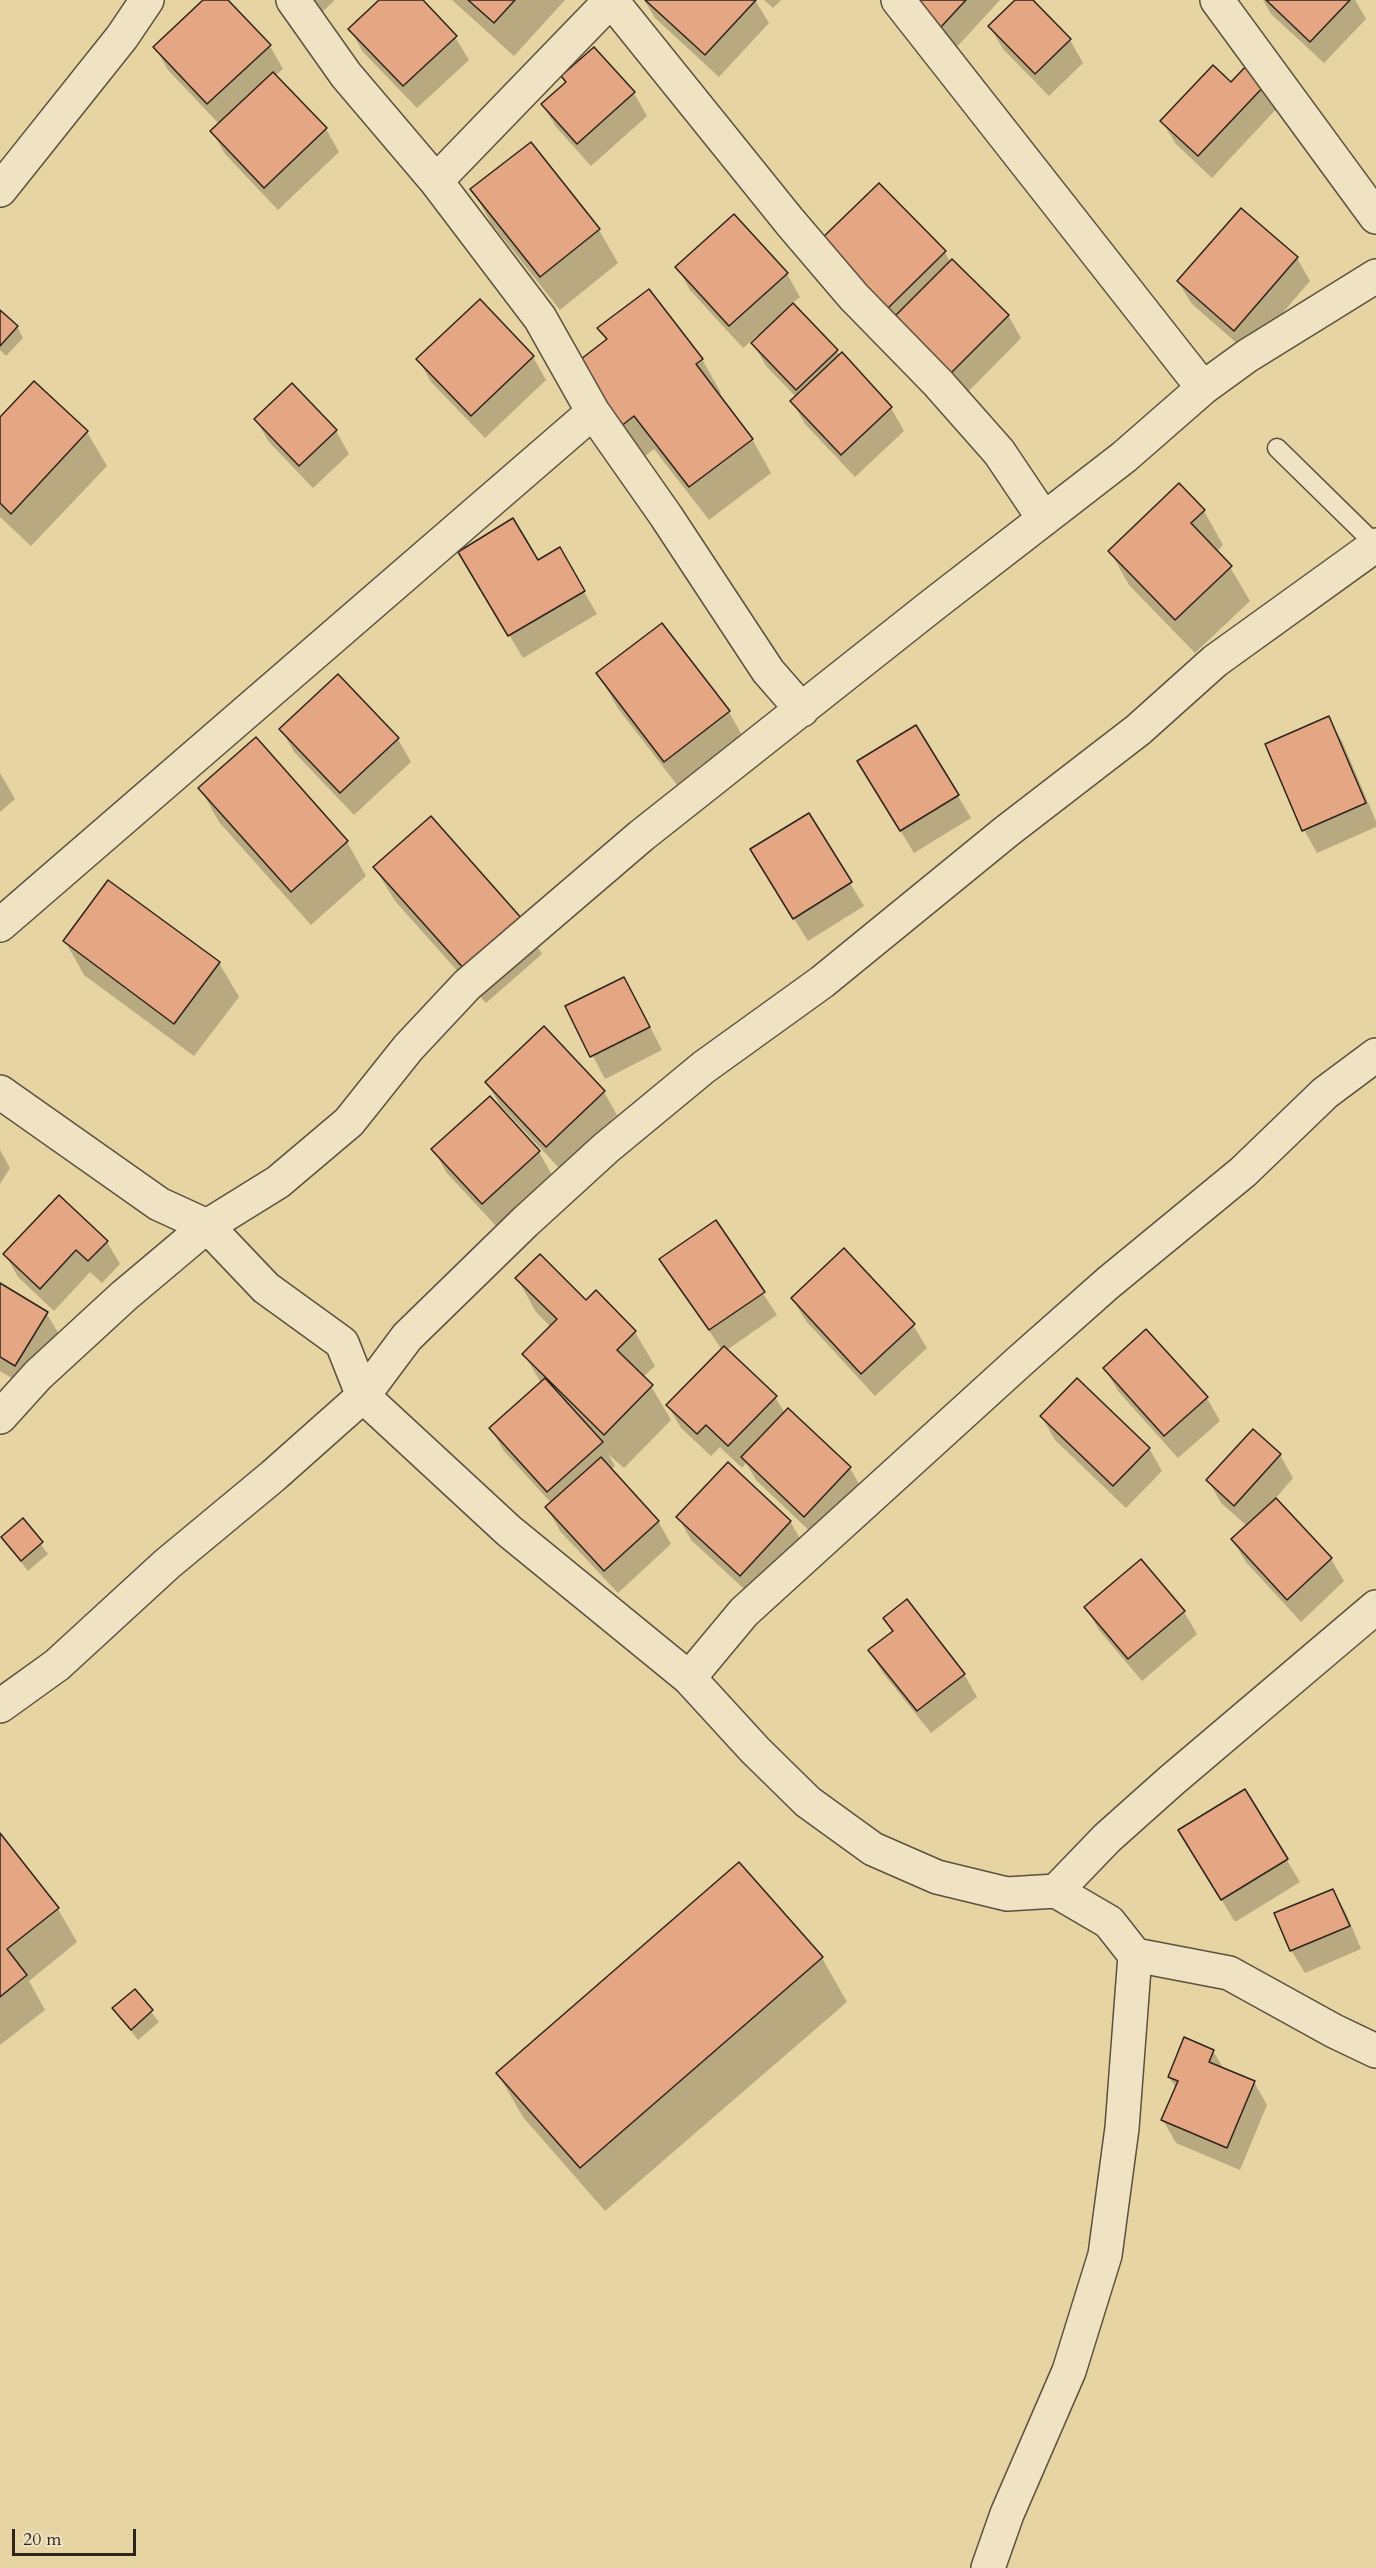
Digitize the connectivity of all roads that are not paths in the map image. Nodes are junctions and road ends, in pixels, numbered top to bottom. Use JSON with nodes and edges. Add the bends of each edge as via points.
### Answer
{"nodes":[{"id":1,"x":147,"y":0,"type":"edge"},
{"id":2,"x":293,"y":0,"type":"edge"},
{"id":3,"x":611,"y":0,"type":"edge"},
{"id":4,"x":898,"y":0,"type":"edge"},
{"id":5,"x":1216,"y":0,"type":"edge"},
{"id":6,"x":436,"y":182,"type":"junction"},
{"id":7,"x":0,"y":190,"type":"edge"},
{"id":8,"x":1376,"y":217,"type":"edge"},
{"id":9,"x":1376,"y":276,"type":"edge"},
{"id":10,"x":1203,"y":388,"type":"junction"},
{"id":11,"x":593,"y":412,"type":"junction"},
{"id":12,"x":1277,"y":447,"type":"dead end"},
{"id":13,"x":1044,"y":519,"type":"junction"},
{"id":14,"x":1376,"y":545,"type":"edge"},
{"id":15,"x":802,"y":710,"type":"junction"},
{"id":16,"x":0,"y":925,"type":"edge"},
{"id":17,"x":1376,"y":1055,"type":"edge"},
{"id":18,"x":0,"y":1092,"type":"edge"},
{"id":19,"x":207,"y":1226,"type":"junction"},
{"id":20,"x":363,"y":1396,"type":"junction"},
{"id":21,"x":0,"y":1417,"type":"edge"},
{"id":22,"x":1376,"y":1607,"type":"edge"},
{"id":23,"x":689,"y":1678,"type":"junction"},
{"id":24,"x":0,"y":1706,"type":"edge"},
{"id":25,"x":1056,"y":1891,"type":"junction"},
{"id":26,"x":1135,"y":1955,"type":"junction"},
{"id":27,"x":1376,"y":2051,"type":"edge"},
{"id":28,"x":988,"y":2568,"type":"edge"}],
"edges":[{"from":1,"to":7,"type":"street"},
{"from":2,"to":6,"type":"street","via":[[346,75]]},
{"from":3,"to":6,"type":"street"},
{"from":3,"to":13,"type":"street","via":[[825,264],[999,452]]},
{"from":4,"to":10,"type":"street"},
{"from":5,"to":8,"type":"street"},
{"from":6,"to":11,"type":"street","via":[[540,318]]},
{"from":9,"to":10,"type":"street"},
{"from":10,"to":13,"type":"street","via":[[1124,457]]},
{"from":11,"to":15,"type":"street","via":[[768,671]]},
{"from":11,"to":16,"type":"street"},
{"from":12,"to":14,"type":"lane"},
{"from":13,"to":15,"type":"street"},
{"from":14,"to":20,"type":"street","via":[[1215,661],[1138,730],[822,982],[704,1067],[606,1148],[407,1337]]},
{"from":15,"to":19,"type":"street","via":[[641,836],[467,985],[408,1048],[349,1122],[278,1182]]},
{"from":17,"to":23,"type":"street","via":[[1325,1093],[1243,1172],[1020,1361],[744,1612]]},
{"from":18,"to":19,"type":"street","via":[[159,1204]]},
{"from":19,"to":20,"type":"street","via":[[266,1288],[342,1343]]},
{"from":19,"to":21,"type":"street","via":[[38,1375]]},
{"from":20,"to":23,"type":"street","via":[[509,1531]]},
{"from":20,"to":24,"type":"street","via":[[167,1564],[57,1665]]},
{"from":22,"to":25,"type":"street","via":[[1172,1780],[1107,1838]]},
{"from":23,"to":25,"type":"street","via":[[808,1802],[873,1849],[937,1877],[1007,1894]]},
{"from":25,"to":26,"type":"street","via":[[1109,1922]]},
{"from":26,"to":27,"type":"street","via":[[1229,1973]]},
{"from":26,"to":28,"type":"street","via":[[1122,2128],[1105,2255],[1069,2371]]}]}
